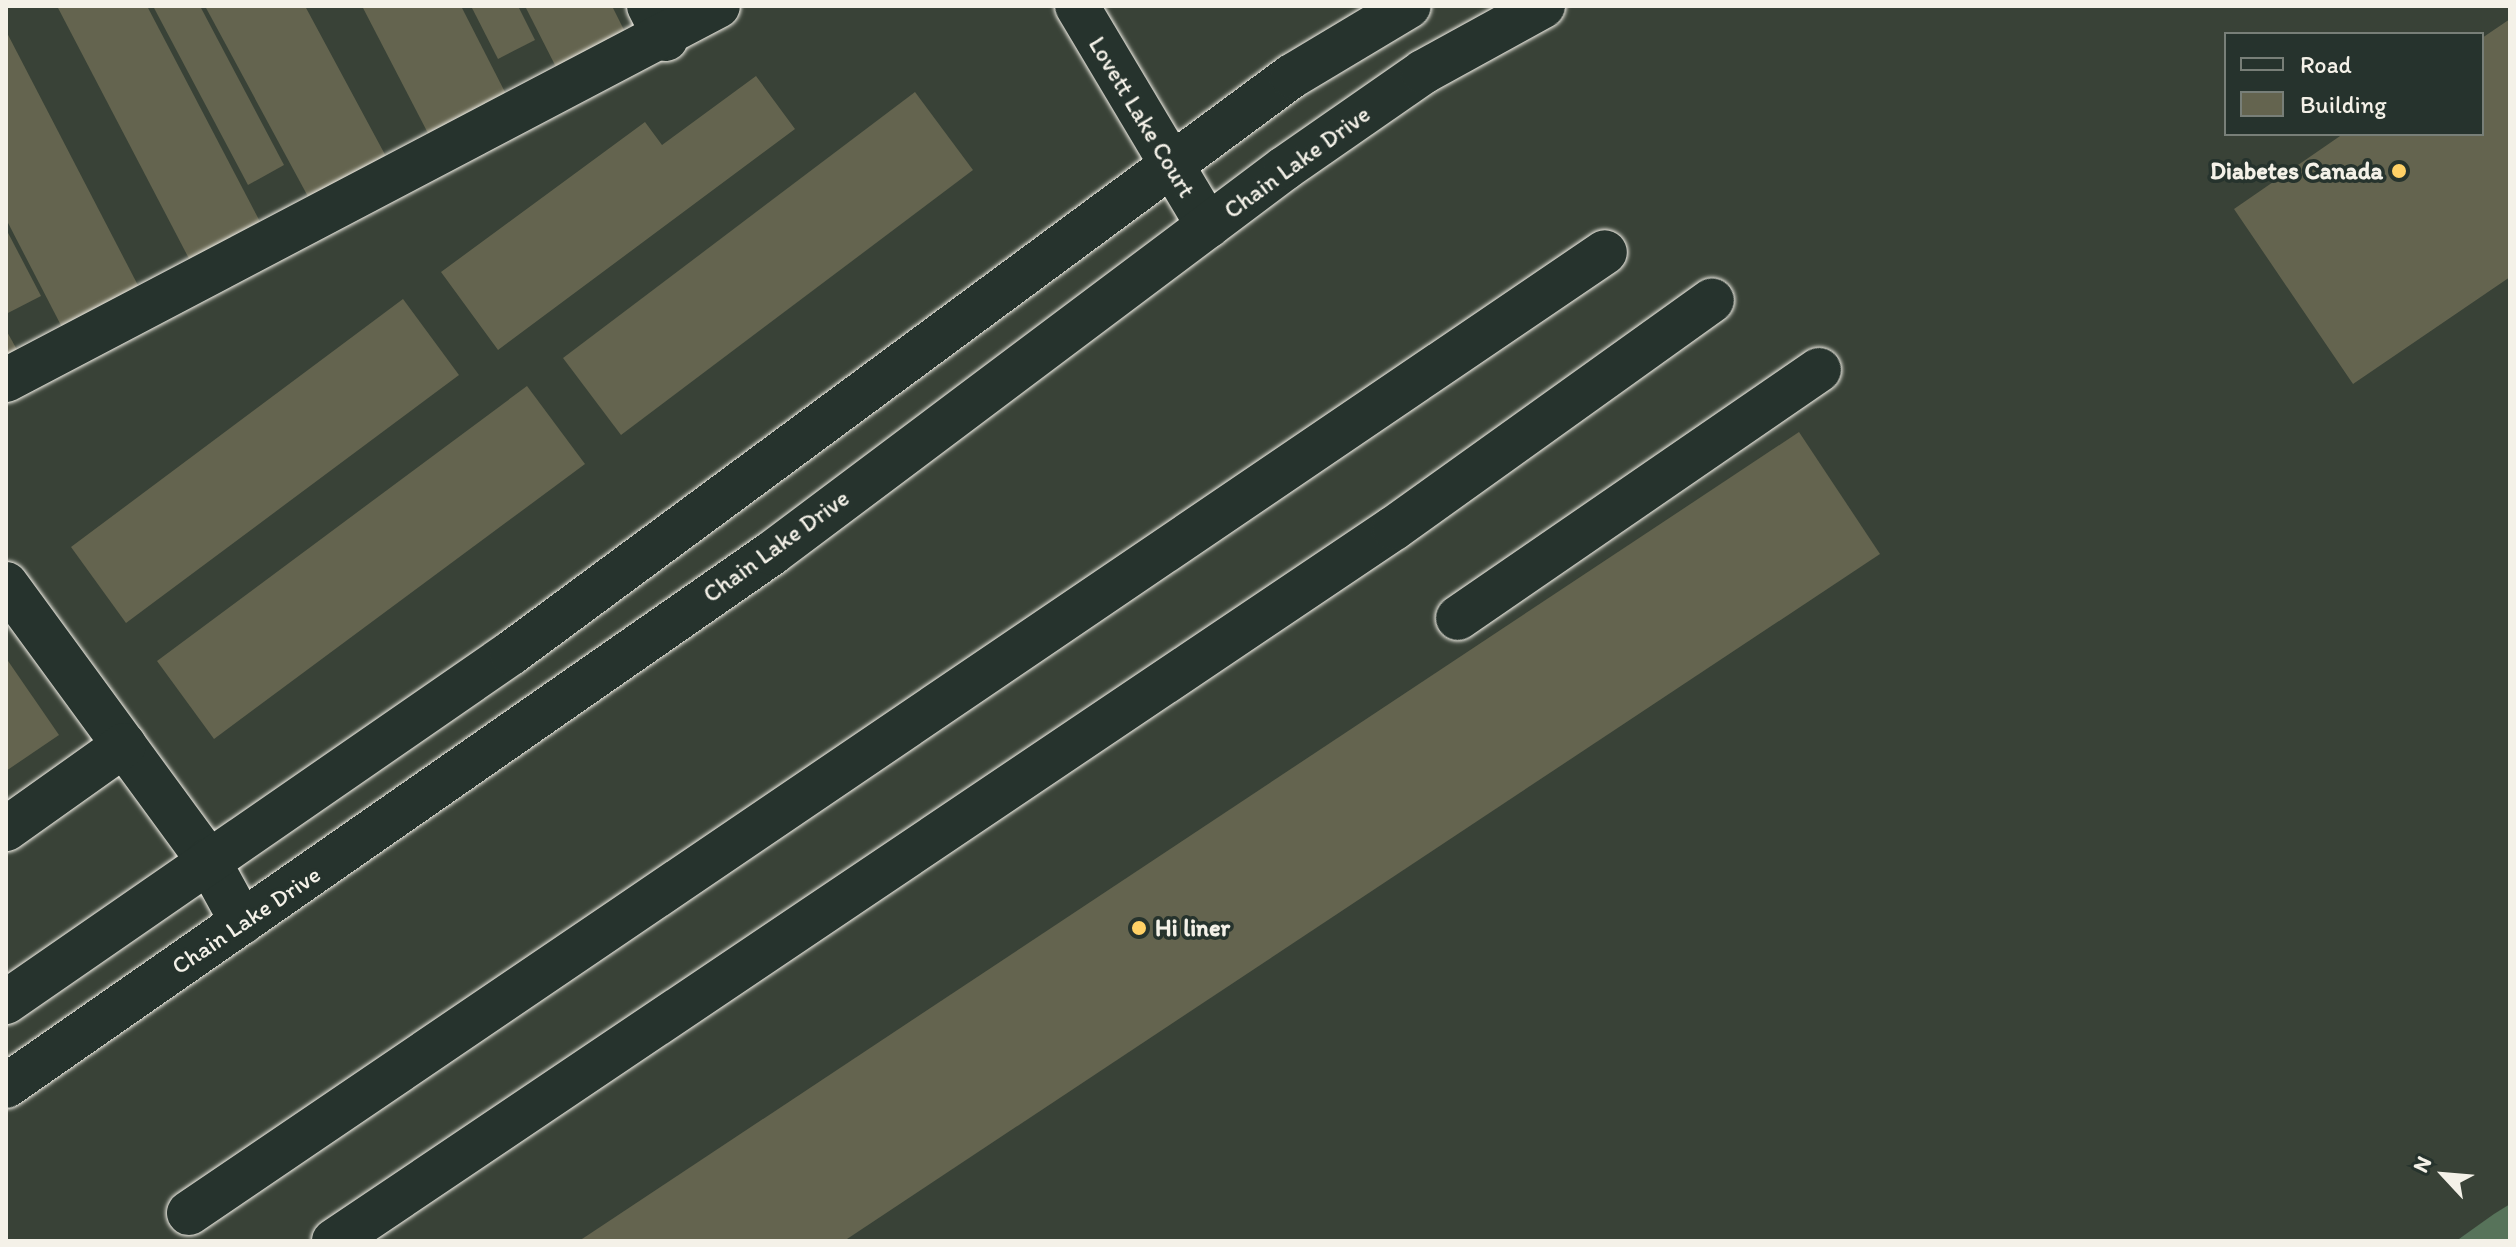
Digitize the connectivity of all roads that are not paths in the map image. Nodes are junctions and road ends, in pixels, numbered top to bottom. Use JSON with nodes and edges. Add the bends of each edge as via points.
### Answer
{"nodes":[{"id":1,"x":718,"y":6,"type":"edge"},
{"id":2,"x":1077,"y":6,"type":"edge"},
{"id":3,"x":1409,"y":6,"type":"edge"},
{"id":4,"x":1543,"y":6,"type":"edge"},
{"id":5,"x":657,"y":22,"type":"edge"},
{"id":6,"x":1169,"y":169,"type":"junction"},
{"id":7,"x":1208,"y":226,"type":"junction"},
{"id":8,"x":1605,"y":252,"type":"dead end"},
{"id":9,"x":1712,"y":300,"type":"dead end"},
{"id":10,"x":1819,"y":370,"type":"dead end"},
{"id":11,"x":6,"y":380,"type":"edge"},
{"id":12,"x":6,"y":584,"type":"edge"},
{"id":13,"x":1458,"y":618,"type":"dead end"},
{"id":14,"x":124,"y":745,"type":"junction"},
{"id":15,"x":6,"y":829,"type":"edge"},
{"id":16,"x":208,"y":860,"type":"junction"},
{"id":17,"x":242,"y":922,"type":"junction"},
{"id":18,"x":6,"y":1002,"type":"edge"},
{"id":19,"x":6,"y":1086,"type":"edge"},
{"id":20,"x":189,"y":1213,"type":"dead end"},
{"id":21,"x":334,"y":1241,"type":"edge"}],
"edges":[{"from":1,"to":5,"type":"street"},
{"from":2,"to":6,"type":"street","name":"Lovett Lake Court"},
{"from":3,"to":6,"type":"street","via":[[1292,76]]},
{"from":4,"to":7,"type":"street","name":"Chain Lake Drive","via":[[1423,72]]},
{"from":5,"to":11,"type":"street"},
{"from":6,"to":7,"type":"street","name":"Lovett Lake Court"},
{"from":6,"to":16,"type":"street","via":[[511,653]]},
{"from":7,"to":17,"type":"street","name":"Chain Lake Drive","via":[[772,553]]},
{"from":8,"to":20,"type":"street"},
{"from":9,"to":21,"type":"street","via":[[1394,528]]},
{"from":10,"to":13,"type":"street"},
{"from":12,"to":14,"type":"street"},
{"from":14,"to":15,"type":"street"},
{"from":14,"to":16,"type":"street"},
{"from":16,"to":17,"type":"street"},
{"from":16,"to":18,"type":"street"},
{"from":17,"to":19,"type":"street","name":"Chain Lake Drive"}]}
